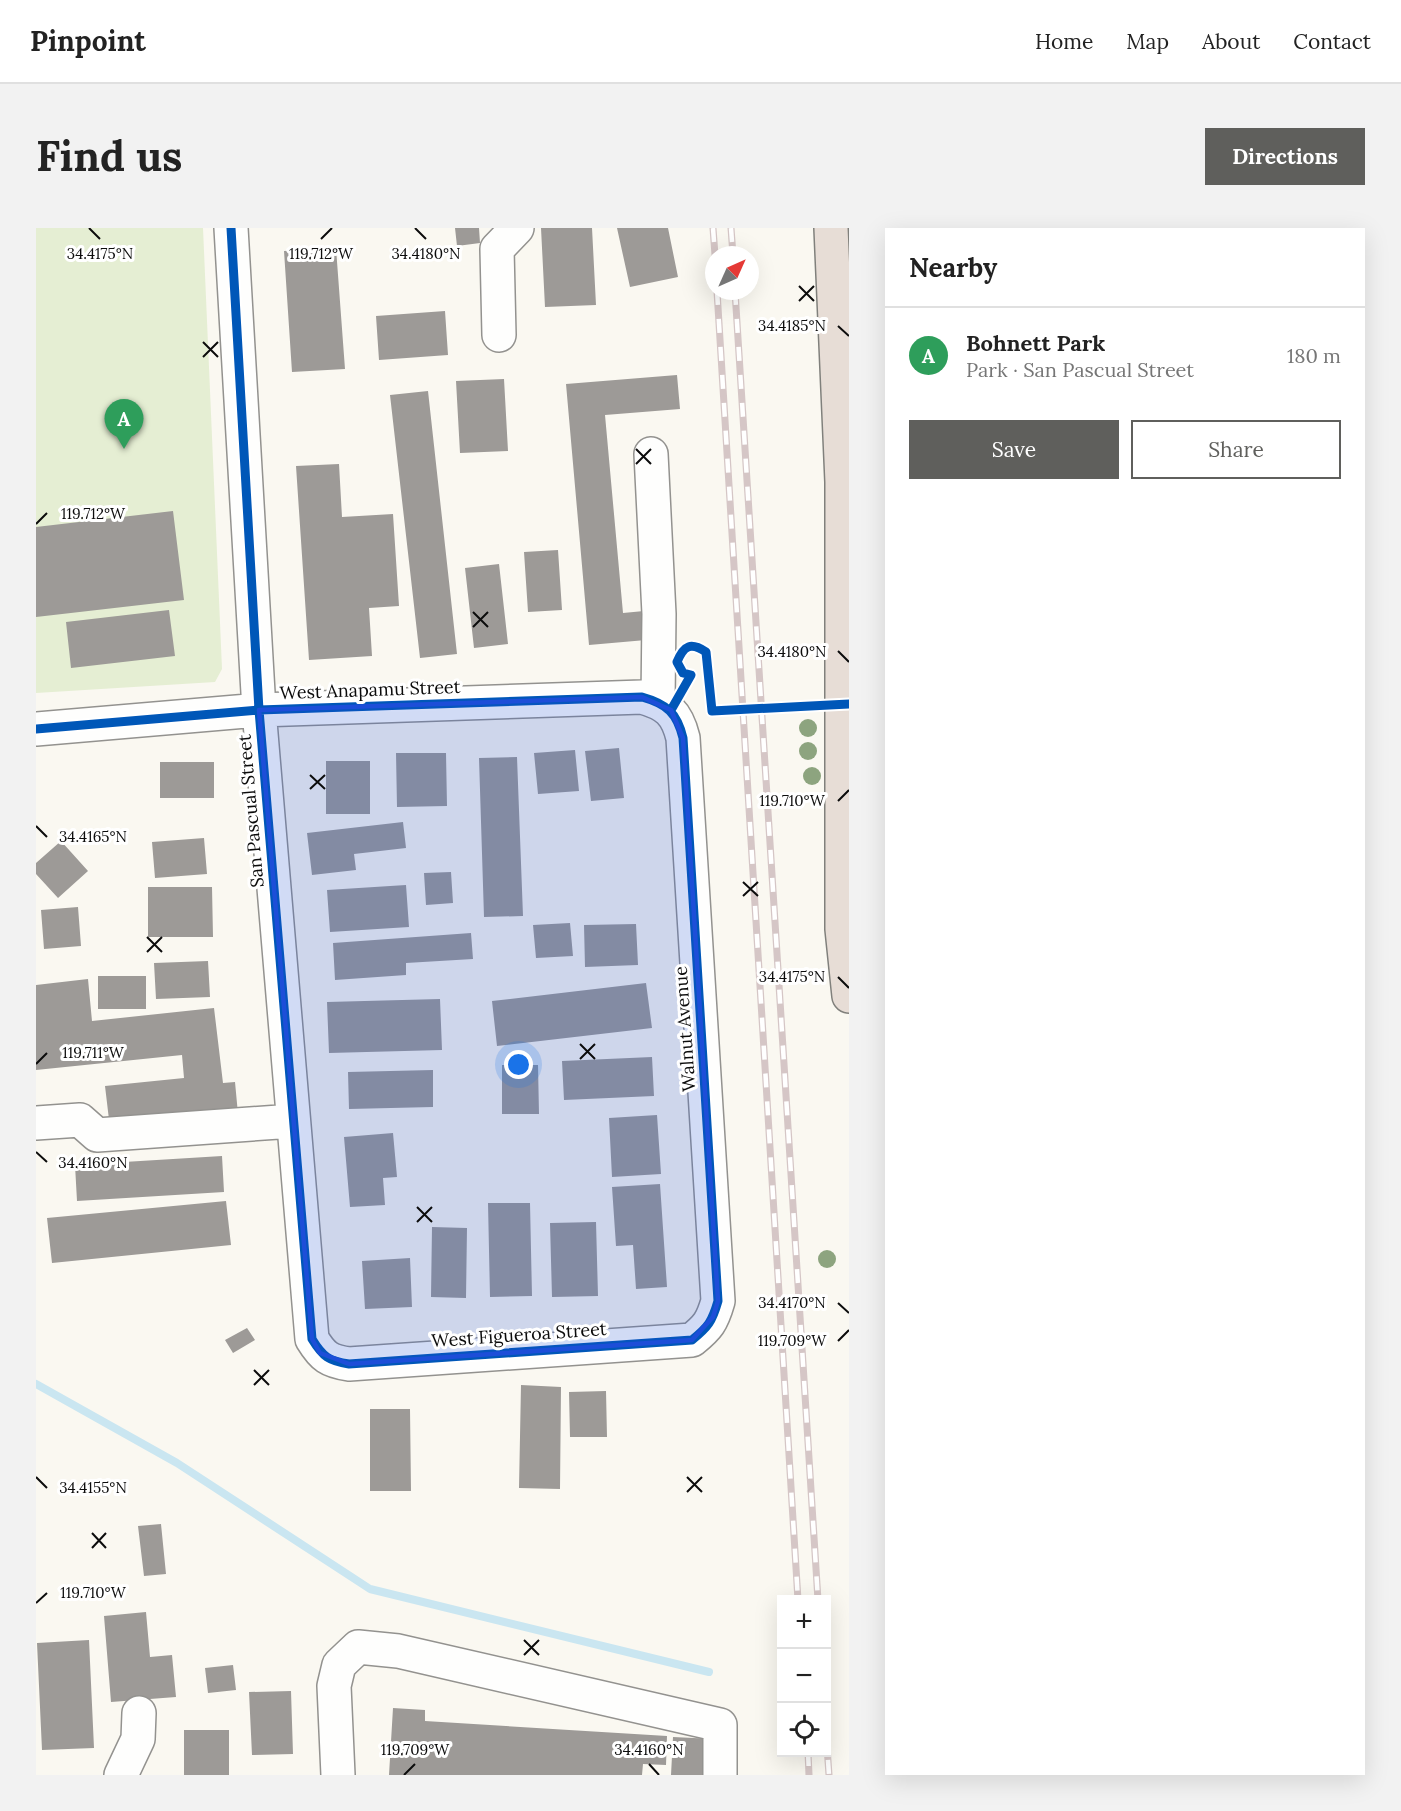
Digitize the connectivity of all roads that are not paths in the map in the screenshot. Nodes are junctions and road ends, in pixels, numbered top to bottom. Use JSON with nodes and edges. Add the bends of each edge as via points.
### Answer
{"nodes":[{"id":1,"x":231,"y":228,"type":"edge"},
{"id":2,"x":517,"y":228,"type":"edge"},
{"id":3,"x":831,"y":228,"type":"edge"},
{"id":4,"x":499,"y":335,"type":"dead end"},
{"id":5,"x":651,"y":454,"type":"dead end"},
{"id":6,"x":842,"y":482,"type":"junction"},
{"id":7,"x":849,"y":530,"type":"edge"},
{"id":8,"x":658,"y":701,"type":"junction"},
{"id":9,"x":259,"y":710,"type":"junction"},
{"id":10,"x":36,"y":729,"type":"edge"},
{"id":11,"x":849,"y":996,"type":"edge"},
{"id":12,"x":293,"y":1121,"type":"junction"},
{"id":13,"x":36,"y":1123,"type":"edge"},
{"id":14,"x":713,"y":1317,"type":"joint"},
{"id":15,"x":320,"y":1353,"type":"joint"},
{"id":16,"x":139,"y":1713,"type":"dead end"},
{"id":17,"x":121,"y":1775,"type":"edge"},
{"id":18,"x":338,"y":1775,"type":"edge"},
{"id":19,"x":720,"y":1775,"type":"edge"}],
"edges":[{"from":1,"to":9,"type":"street","name":"San Pascual Street"},
{"from":2,"to":4,"type":"street","via":[[497,249]]},
{"from":3,"to":6,"type":"highway"},
{"from":5,"to":8,"type":"street","via":[[659,614]]},
{"from":6,"to":7,"type":"highway"},
{"from":6,"to":11,"type":"highway","via":[[843,929]]},
{"from":8,"to":9,"type":"street","name":"West Anapamu Street","via":[[642,697]]},
{"from":8,"to":14,"type":"street","name":"Walnut Avenue","via":[[680,724],[683,738],[718,1301]]},
{"from":9,"to":10,"type":"street","name":"West Anapamu Street"},
{"from":9,"to":12,"type":"street","name":"San Pascual Street"},
{"from":12,"to":13,"type":"street","via":[[98,1135],[80,1120]]},
{"from":12,"to":15,"type":"street","name":"San Pascual Street","via":[[312,1339]]},
{"from":14,"to":15,"type":"street","name":"West Figueroa Street","via":[[692,1340],[349,1364]]},
{"from":16,"to":17,"type":"street","via":[[138,1739]]},
{"from":18,"to":19,"type":"street","via":[[334,1686],[339,1665],[358,1647],[398,1651],[720,1725]]}]}
